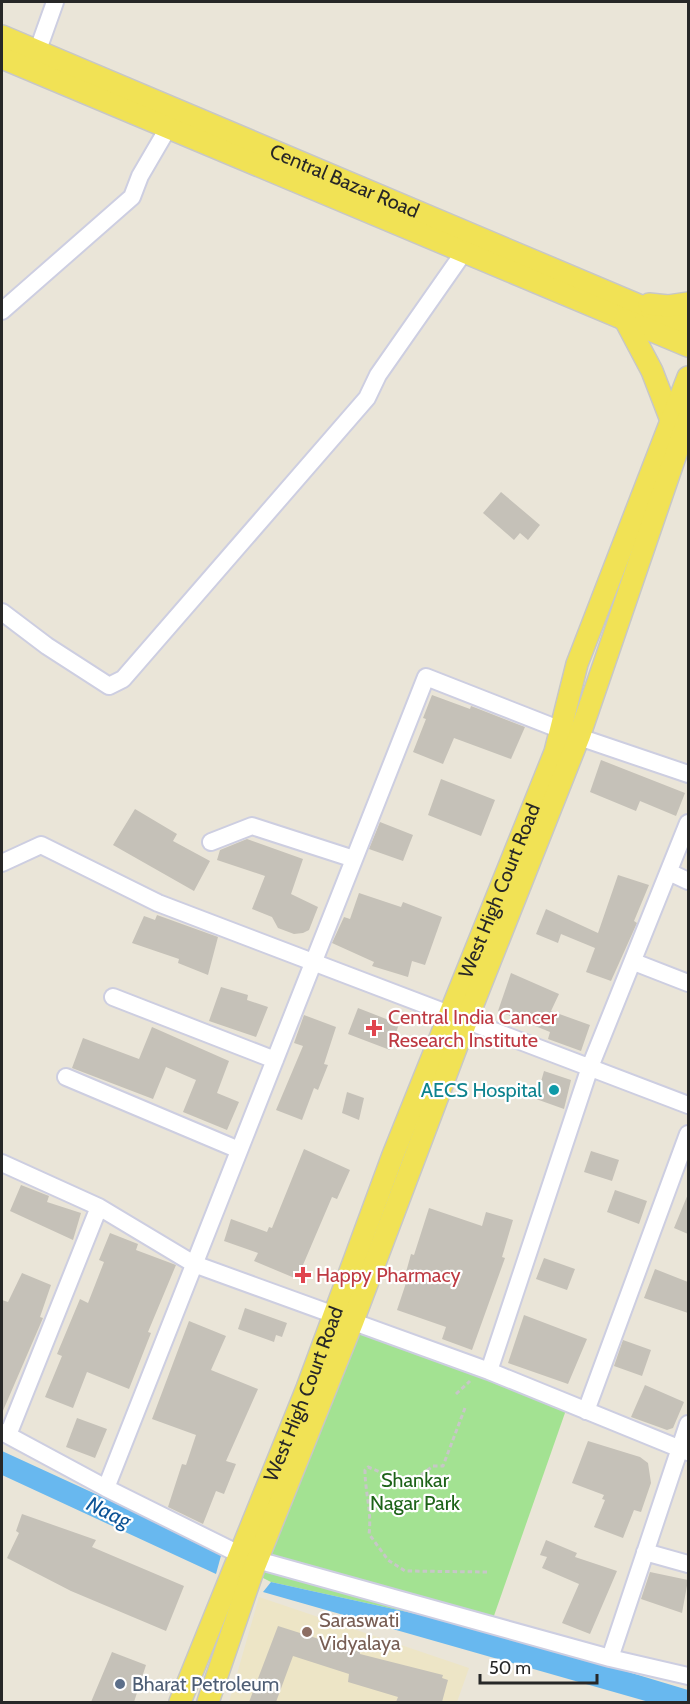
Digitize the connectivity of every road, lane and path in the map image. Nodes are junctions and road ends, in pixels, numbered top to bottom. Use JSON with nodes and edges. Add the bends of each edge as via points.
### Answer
{"nodes":[{"id":1,"x":55,"y":2,"type":"edge"},
{"id":2,"x":2,"y":36,"type":"edge"},
{"id":3,"x":2,"y":58,"type":"edge"},
{"id":4,"x":35,"y":61,"type":"junction"},
{"id":5,"x":168,"y":128,"type":"junction"},
{"id":6,"x":464,"y":252,"type":"junction"},
{"id":7,"x":688,"y":303,"type":"edge"},
{"id":8,"x":2,"y":311,"type":"edge"},
{"id":9,"x":629,"y":311,"type":"junction"},
{"id":10,"x":688,"y":326,"type":"edge"},
{"id":11,"x":688,"y":346,"type":"edge"},
{"id":12,"x":688,"y":377,"type":"edge"},
{"id":13,"x":683,"y":425,"type":"edge"},
{"id":14,"x":2,"y":612,"type":"edge"},
{"id":15,"x":559,"y":729,"type":"junction"},
{"id":16,"x":579,"y":737,"type":"junction"},
{"id":17,"x":688,"y":774,"type":"edge"},
{"id":18,"x":688,"y":823,"type":"edge"},
{"id":19,"x":211,"y":842,"type":"dead end"},
{"id":20,"x":354,"y":859,"type":"junction"},
{"id":21,"x":2,"y":864,"type":"edge"},
{"id":22,"x":669,"y":872,"type":"junction"},
{"id":23,"x":688,"y":880,"type":"edge"},
{"id":24,"x":634,"y":962,"type":"junction"},
{"id":25,"x":313,"y":963,"type":"junction"},
{"id":26,"x":688,"y":983,"type":"edge"},
{"id":27,"x":114,"y":997,"type":"dead end"},
{"id":28,"x":458,"y":1018,"type":"junction"},
{"id":29,"x":275,"y":1060,"type":"junction"},
{"id":30,"x":590,"y":1067,"type":"junction"},
{"id":31,"x":66,"y":1077,"type":"dead end"},
{"id":32,"x":688,"y":1105,"type":"edge"},
{"id":33,"x":688,"y":1134,"type":"edge"},
{"id":34,"x":239,"y":1150,"type":"junction"},
{"id":35,"x":3,"y":1168,"type":"edge"},
{"id":36,"x":99,"y":1207,"type":"junction"},
{"id":37,"x":194,"y":1264,"type":"junction"},
{"id":38,"x":343,"y":1318,"type":"junction"},
{"id":39,"x":489,"y":1371,"type":"junction"},
{"id":40,"x":465,"y":1408,"type":"dead end"},
{"id":41,"x":585,"y":1411,"type":"junction"},
{"id":42,"x":688,"y":1424,"type":"edge"},
{"id":43,"x":4,"y":1433,"type":"edge"},
{"id":44,"x":684,"y":1450,"type":"edge"},
{"id":45,"x":106,"y":1488,"type":"junction"},
{"id":46,"x":645,"y":1552,"type":"junction"},
{"id":47,"x":248,"y":1557,"type":"junction"},
{"id":48,"x":688,"y":1564,"type":"edge"},
{"id":49,"x":487,"y":1572,"type":"dead end"},
{"id":50,"x":610,"y":1658,"type":"junction"},
{"id":51,"x":688,"y":1676,"type":"edge"},
{"id":52,"x":180,"y":1702,"type":"edge"},
{"id":53,"x":208,"y":1702,"type":"edge"}],
"edges":[{"from":1,"to":4,"type":"street"},
{"from":2,"to":4,"type":"main road","name":"Central Bazar Road"},
{"from":3,"to":4,"type":"main road","name":"Central Bazar Road"},
{"from":4,"to":5,"type":"main road","name":"Central Bazar Road"},
{"from":4,"to":9,"type":"main road","name":"Central Bazar Road"},
{"from":5,"to":6,"type":"main road","name":"Central Bazar Road"},
{"from":5,"to":8,"type":"street","via":[[132,197]]},
{"from":6,"to":9,"type":"main road","name":"Central Bazar Road"},
{"from":6,"to":14,"type":"street","via":[[378,375],[367,398],[123,679],[109,686]]},
{"from":7,"to":9,"type":"main road"},
{"from":9,"to":10,"type":"main road","name":"Central Bazar Road"},
{"from":9,"to":11,"type":"main road","name":"Central Bazar Road"},
{"from":9,"to":13,"type":"main road","via":[[652,371]]},
{"from":12,"to":13,"type":"main road","name":"West High Court Road"},
{"from":13,"to":15,"type":"main road","name":"West High Court Road","via":[[577,664]]},
{"from":13,"to":16,"type":"main road","name":"West High Court Road"},
{"from":15,"to":16,"type":"street"},
{"from":15,"to":20,"type":"street","via":[[426,677]]},
{"from":15,"to":28,"type":"main road","name":"West High Court Road","via":[[555,752]]},
{"from":16,"to":17,"type":"street"},
{"from":16,"to":28,"type":"main road","name":"West High Court Road"},
{"from":18,"to":22,"type":"street"},
{"from":19,"to":20,"type":"street","via":[[252,826]]},
{"from":20,"to":25,"type":"street"},
{"from":21,"to":25,"type":"street","via":[[41,845],[158,903]]},
{"from":22,"to":23,"type":"street"},
{"from":22,"to":24,"type":"street"},
{"from":24,"to":26,"type":"street"},
{"from":24,"to":30,"type":"street"},
{"from":25,"to":28,"type":"street"},
{"from":25,"to":29,"type":"street"},
{"from":27,"to":29,"type":"street"},
{"from":28,"to":30,"type":"street"},
{"from":28,"to":38,"type":"main road","name":"West High Court Road"},
{"from":29,"to":34,"type":"street"},
{"from":30,"to":32,"type":"street"},
{"from":30,"to":39,"type":"street"},
{"from":31,"to":34,"type":"street"},
{"from":33,"to":41,"type":"street"},
{"from":34,"to":37,"type":"street"},
{"from":35,"to":36,"type":"street"},
{"from":36,"to":37,"type":"street"},
{"from":36,"to":43,"type":"street"},
{"from":37,"to":38,"type":"street"},
{"from":37,"to":45,"type":"street"},
{"from":38,"to":39,"type":"street"},
{"from":38,"to":47,"type":"main road","name":"West High Court Road"},
{"from":39,"to":41,"type":"street"},
{"from":40,"to":49,"type":"path","via":[[443,1466],[433,1466],[409,1484],[368,1467],[365,1470],[365,1492],[372,1515],[369,1534],[388,1560],[405,1571]]},
{"from":41,"to":44,"type":"street"},
{"from":42,"to":44,"type":"street"},
{"from":43,"to":45,"type":"street"},
{"from":44,"to":46,"type":"street"},
{"from":45,"to":47,"type":"street"},
{"from":46,"to":48,"type":"street"},
{"from":46,"to":50,"type":"street"},
{"from":47,"to":50,"type":"street"},
{"from":47,"to":52,"type":"main road","name":"West High Court Road"},
{"from":47,"to":53,"type":"main road","name":"West High Court Road"},
{"from":50,"to":51,"type":"street"}]}
